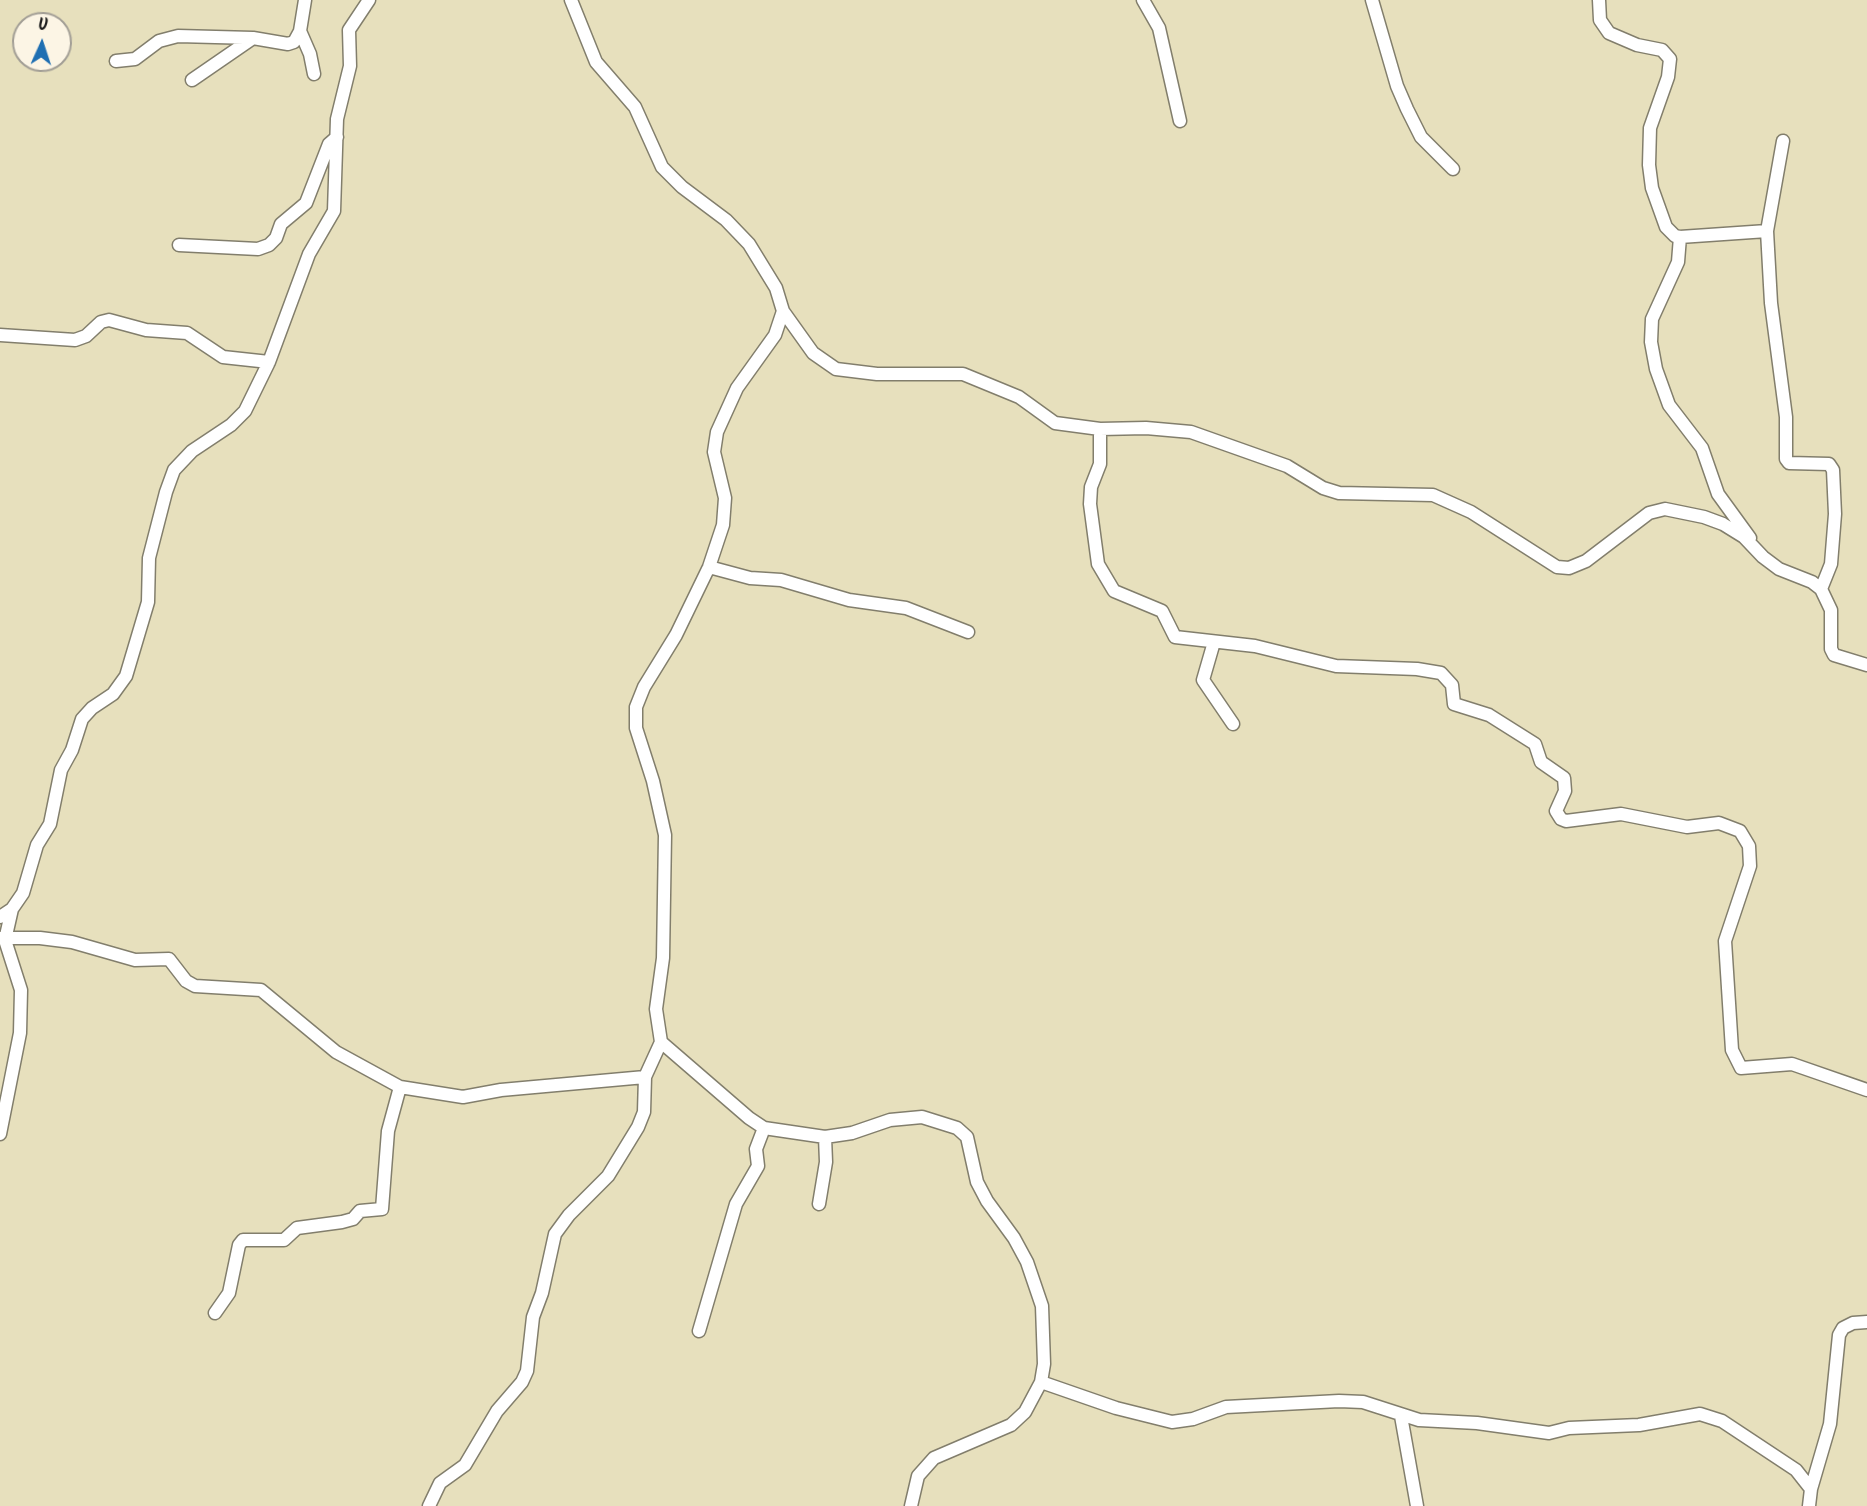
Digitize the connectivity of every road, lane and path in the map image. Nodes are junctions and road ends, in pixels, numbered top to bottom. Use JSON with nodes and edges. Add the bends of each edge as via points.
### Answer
{"nodes":[{"id":1,"x":305,"y":0,"type":"edge"},
{"id":2,"x":369,"y":0,"type":"edge"},
{"id":3,"x":571,"y":0,"type":"edge"},
{"id":4,"x":1143,"y":0,"type":"edge"},
{"id":5,"x":1372,"y":0,"type":"edge"},
{"id":6,"x":1599,"y":0,"type":"edge"},
{"id":7,"x":300,"y":31,"type":"junction"},
{"id":8,"x":253,"y":38,"type":"junction"},
{"id":9,"x":116,"y":61,"type":"dead end"},
{"id":10,"x":314,"y":74,"type":"dead end"},
{"id":11,"x":192,"y":80,"type":"dead end"},
{"id":12,"x":1180,"y":121,"type":"dead end"},
{"id":13,"x":336,"y":136,"type":"junction"},
{"id":14,"x":1783,"y":141,"type":"dead end"},
{"id":15,"x":1453,"y":169,"type":"dead end"},
{"id":16,"x":1767,"y":231,"type":"junction"},
{"id":17,"x":1680,"y":237,"type":"junction"},
{"id":18,"x":179,"y":245,"type":"dead end"},
{"id":19,"x":783,"y":311,"type":"junction"},
{"id":20,"x":0,"y":335,"type":"edge"},
{"id":21,"x":269,"y":362,"type":"junction"},
{"id":22,"x":1100,"y":429,"type":"junction"},
{"id":23,"x":1755,"y":548,"type":"junction"},
{"id":24,"x":709,"y":567,"type":"junction"},
{"id":25,"x":1821,"y":589,"type":"junction"},
{"id":26,"x":968,"y":632,"type":"dead end"},
{"id":27,"x":1214,"y":642,"type":"junction"},
{"id":28,"x":1867,"y":664,"type":"edge"},
{"id":29,"x":1233,"y":724,"type":"dead end"},
{"id":30,"x":12,"y":909,"type":"junction"},
{"id":31,"x":0,"y":917,"type":"edge"},
{"id":32,"x":2,"y":939,"type":"edge"},
{"id":33,"x":661,"y":1042,"type":"junction"},
{"id":34,"x":645,"y":1077,"type":"junction"},
{"id":35,"x":400,"y":1087,"type":"junction"},
{"id":36,"x":1867,"y":1090,"type":"edge"},
{"id":37,"x":764,"y":1128,"type":"junction"},
{"id":38,"x":0,"y":1134,"type":"edge"},
{"id":39,"x":825,"y":1137,"type":"junction"},
{"id":40,"x":819,"y":1204,"type":"dead end"},
{"id":41,"x":215,"y":1313,"type":"dead end"},
{"id":42,"x":1867,"y":1322,"type":"edge"},
{"id":43,"x":699,"y":1331,"type":"dead end"},
{"id":44,"x":1041,"y":1382,"type":"junction"},
{"id":45,"x":1401,"y":1416,"type":"junction"},
{"id":46,"x":1796,"y":1470,"type":"junction"},
{"id":47,"x":1815,"y":1474,"type":"junction"},
{"id":48,"x":1811,"y":1489,"type":"junction"},
{"id":49,"x":429,"y":1506,"type":"edge"},
{"id":50,"x":911,"y":1506,"type":"edge"},
{"id":51,"x":1417,"y":1506,"type":"edge"},
{"id":52,"x":1809,"y":1506,"type":"edge"}],
"edges":[{"from":1,"to":7,"type":"street"},
{"from":2,"to":13,"type":"street","via":[[349,30],[350,66]]},
{"from":3,"to":19,"type":"street","via":[[596,62],[634,107],[662,167],[749,244],[776,288]]},
{"from":4,"to":12,"type":"street","via":[[1159,28]]},
{"from":5,"to":15,"type":"street","via":[[1407,109],[1421,136]]},
{"from":6,"to":17,"type":"street","via":[[1600,20],[1609,33],[1662,50],[1670,59],[1668,77],[1650,128],[1649,165],[1652,188],[1666,227]]},
{"from":7,"to":8,"type":"street","via":[[291,43]]},
{"from":7,"to":10,"type":"street"},
{"from":8,"to":9,"type":"street","via":[[178,36],[159,41],[135,59]]},
{"from":8,"to":11,"type":"street"},
{"from":13,"to":18,"type":"street","via":[[329,144],[306,202],[281,224],[269,245],[258,249]]},
{"from":13,"to":21,"type":"street","via":[[334,211],[309,254]]},
{"from":14,"to":16,"type":"street"},
{"from":16,"to":17,"type":"street"},
{"from":16,"to":25,"type":"street","via":[[1771,303],[1786,417],[1786,459],[1789,463],[1829,464],[1833,470],[1831,564]]},
{"from":17,"to":23,"type":"street","via":[[1678,262],[1652,319],[1656,369],[1669,405],[1702,448],[1718,494]]},
{"from":19,"to":22,"type":"street","via":[[813,353],[836,369],[877,374],[963,374],[1019,397],[1055,423]]},
{"from":19,"to":24,"type":"street","via":[[775,335],[737,388],[717,432],[714,452],[725,509]]},
{"from":20,"to":21,"type":"street","via":[[75,340],[109,320],[146,330],[187,333],[223,357]]},
{"from":21,"to":30,"type":"street","via":[[238,419],[192,451],[174,470],[149,558],[148,602],[126,676],[113,694],[82,719],[61,770],[50,824],[37,845],[23,893]]},
{"from":22,"to":23,"type":"street","via":[[1146,428],[1207,436],[1287,466],[1339,493],[1434,495],[1472,512],[1557,567],[1569,568],[1586,561],[1649,513],[1665,509],[1723,524]]},
{"from":22,"to":27,"type":"street","via":[[1100,464],[1091,487],[1090,504],[1101,569],[1114,591],[1162,611],[1172,636]]},
{"from":23,"to":25,"type":"street","via":[[1779,568]]},
{"from":24,"to":26,"type":"street","via":[[750,578],[781,580],[849,600],[906,608]]},
{"from":24,"to":33,"type":"street","via":[[636,707],[636,728],[665,835],[663,958],[656,1009]]},
{"from":25,"to":28,"type":"street","via":[[1831,610],[1834,654]]},
{"from":27,"to":29,"type":"street","via":[[1203,680]]},
{"from":27,"to":36,"type":"street","via":[[1274,649],[1336,666],[1441,673],[1452,684],[1454,704],[1489,715],[1535,744],[1541,762],[1563,778],[1565,790],[1556,811],[1566,821],[1621,814],[1687,826],[1719,823],[1740,831],[1749,846],[1750,866],[1725,941],[1732,1050],[1741,1068],[1792,1064]]},
{"from":30,"to":31,"type":"street"},
{"from":30,"to":32,"type":"street"},
{"from":32,"to":35,"type":"street","via":[[55,940],[135,960],[169,959],[186,981],[195,986],[261,990],[336,1052]]},
{"from":32,"to":38,"type":"street","via":[[22,998],[19,1043]]},
{"from":33,"to":34,"type":"street"},
{"from":33,"to":37,"type":"street"},
{"from":34,"to":35,"type":"street","via":[[463,1097]]},
{"from":34,"to":49,"type":"street","via":[[644,1112],[638,1127],[608,1176],[555,1234],[533,1317],[527,1371],[522,1382],[497,1410],[465,1465],[440,1483]]},
{"from":35,"to":41,"type":"street","via":[[388,1131],[382,1209],[360,1211],[353,1219],[342,1222],[297,1228],[283,1240],[243,1240],[229,1293]]},
{"from":37,"to":39,"type":"street"},
{"from":37,"to":43,"type":"street","via":[[756,1149],[758,1166],[736,1204]]},
{"from":39,"to":40,"type":"street"},
{"from":39,"to":44,"type":"street","via":[[906,1117],[936,1120],[963,1132],[977,1182],[993,1213],[1018,1244],[1038,1292],[1044,1327]]},
{"from":42,"to":47,"type":"street","via":[[1853,1323],[1839,1335],[1832,1415]]},
{"from":44,"to":45,"type":"street","via":[[1172,1422],[1226,1407],[1280,1402],[1359,1402]]},
{"from":44,"to":50,"type":"street","via":[[1025,1412],[1011,1425],[934,1458],[922,1468]]},
{"from":45,"to":46,"type":"street","via":[[1555,1432],[1639,1425],[1700,1414],[1722,1421]]},
{"from":45,"to":51,"type":"street"},
{"from":46,"to":47,"type":"street"},
{"from":46,"to":48,"type":"street"},
{"from":47,"to":48,"type":"street"},
{"from":48,"to":52,"type":"street"}]}
